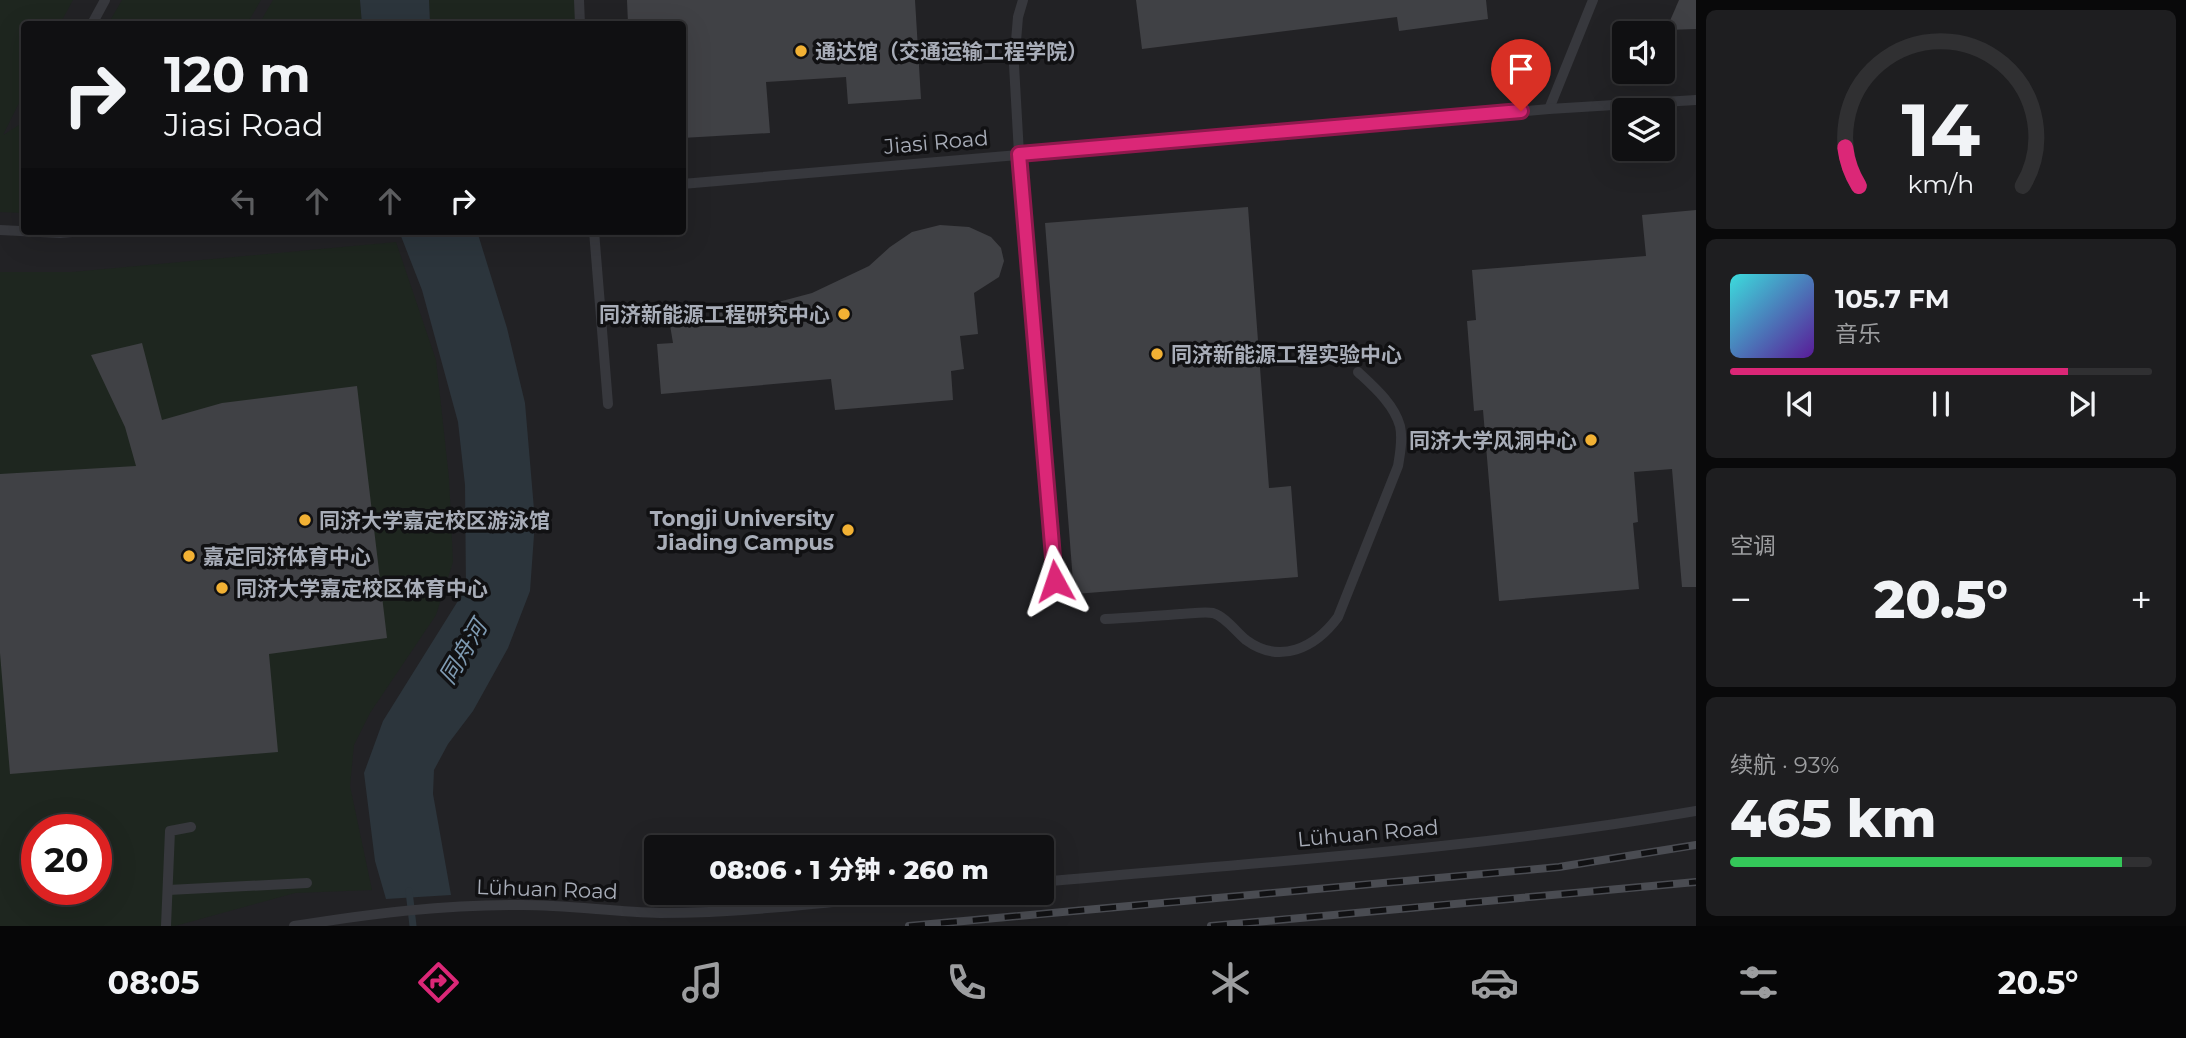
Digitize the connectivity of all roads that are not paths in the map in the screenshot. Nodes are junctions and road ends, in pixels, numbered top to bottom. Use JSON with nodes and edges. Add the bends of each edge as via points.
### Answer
{"nodes":[{"id":1,"x":105,"y":0,"type":"edge"},
{"id":2,"x":579,"y":0,"type":"edge"},
{"id":3,"x":1023,"y":0,"type":"edge"},
{"id":4,"x":1593,"y":0,"type":"edge"},
{"id":5,"x":94,"y":21,"type":"edge"},
{"id":6,"x":580,"y":21,"type":"edge"},
{"id":7,"x":1696,"y":100,"type":"edge"},
{"id":8,"x":1549,"y":109,"type":"junction"},
{"id":9,"x":1019,"y":154,"type":"junction"},
{"id":10,"x":686,"y":184,"type":"edge"},
{"id":11,"x":0,"y":230,"type":"edge"},
{"id":12,"x":21,"y":231,"type":"edge"},
{"id":13,"x":593,"y":235,"type":"edge"},
{"id":14,"x":1359,"y":372,"type":"dead end"},
{"id":15,"x":608,"y":404,"type":"dead end"},
{"id":16,"x":1055,"y":581,"type":"dead end"},
{"id":17,"x":1105,"y":619,"type":"dead end"},
{"id":18,"x":1696,"y":811,"type":"edge"},
{"id":19,"x":191,"y":827,"type":"dead end"},
{"id":20,"x":1054,"y":881,"type":"edge"},
{"id":21,"x":307,"y":883,"type":"dead end"},
{"id":22,"x":168,"y":890,"type":"junction"},
{"id":23,"x":788,"y":905,"type":"edge"},
{"id":24,"x":166,"y":926,"type":"edge"},
{"id":25,"x":294,"y":926,"type":"edge"}],
"edges":[{"from":1,"to":5,"type":"lane"},
{"from":2,"to":6,"type":"lane"},
{"from":3,"to":9,"type":"lane","via":[[1014,65]]},
{"from":4,"to":8,"type":"lane"},
{"from":7,"to":8,"type":"lane","name":"Jiasi Road"},
{"from":8,"to":9,"type":"lane","name":"Jiasi Road"},
{"from":9,"to":10,"type":"lane","name":"Jiasi Road"},
{"from":9,"to":16,"type":"lane"},
{"from":11,"to":12,"type":"lane"},
{"from":13,"to":15,"type":"lane"},
{"from":14,"to":17,"type":"lane","via":[[1381,393],[1400,426],[1398,466],[1338,617],[1328,631],[1290,652],[1268,652],[1212,613]]},
{"from":18,"to":20,"type":"lane","name":"Lühuan Road","via":[[1446,845]]},
{"from":19,"to":22,"type":"lane","via":[[170,831]]},
{"from":21,"to":22,"type":"lane"},
{"from":22,"to":24,"type":"lane"},
{"from":23,"to":25,"type":"lane","name":"Lühuan Road","via":[[660,913],[469,906],[376,913]]}]}
